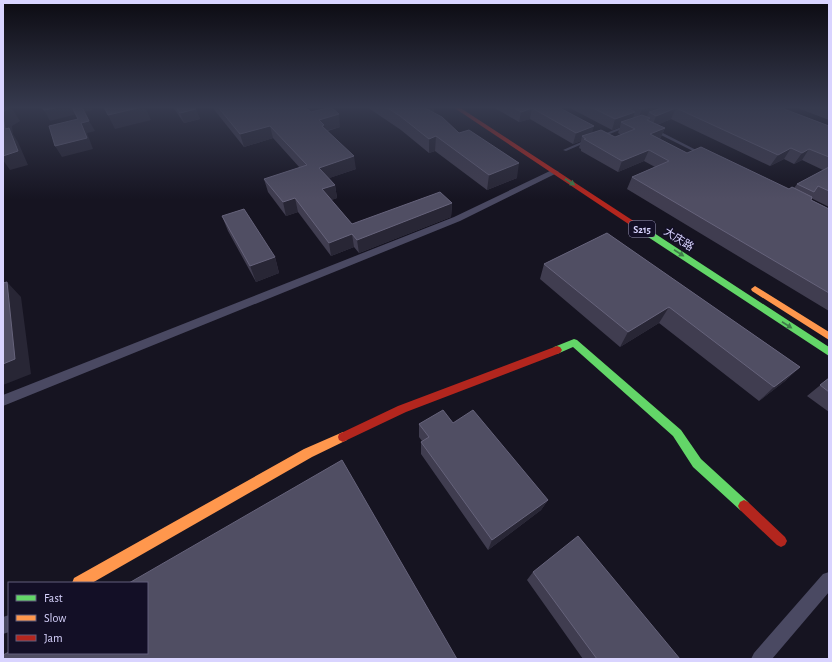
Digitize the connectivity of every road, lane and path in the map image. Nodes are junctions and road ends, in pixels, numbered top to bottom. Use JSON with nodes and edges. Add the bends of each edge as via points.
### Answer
{"nodes":[{"id":1,"x":503,"y":138,"type":"edge"},
{"id":2,"x":518,"y":138,"type":"edge"},
{"id":3,"x":668,"y":138,"type":"edge"},
{"id":4,"x":588,"y":141,"type":"edge"},
{"id":5,"x":565,"y":150,"type":"dead end"},
{"id":6,"x":702,"y":155,"type":"edge"},
{"id":7,"x":555,"y":172,"type":"junction"},
{"id":8,"x":589,"y":183,"type":"dead end"},
{"id":9,"x":749,"y":285,"type":"dead end"},
{"id":10,"x":829,"y":336,"type":"edge"},
{"id":11,"x":829,"y":352,"type":"edge"},
{"id":12,"x":3,"y":401,"type":"edge"},
{"id":13,"x":781,"y":541,"type":"dead end"},
{"id":14,"x":829,"y":580,"type":"edge"},
{"id":15,"x":81,"y":582,"type":"edge"},
{"id":16,"x":760,"y":659,"type":"edge"}],
"edges":[{"from":1,"to":7,"type":"main road","name":"大庆路","number":"S215"},
{"from":2,"to":8,"type":"main road"},
{"from":3,"to":6,"type":"lane"},
{"from":4,"to":5,"type":"lane"},
{"from":7,"to":11,"type":"main road","name":"大庆路","number":"S215","one_way":true},
{"from":7,"to":12,"type":"street","via":[[457,220]]},
{"from":9,"to":10,"type":"main road"},
{"from":13,"to":15,"type":"main road","via":[[697,463],[677,433],[574,343],[402,409],[308,453]]},
{"from":14,"to":16,"type":"street"}]}
